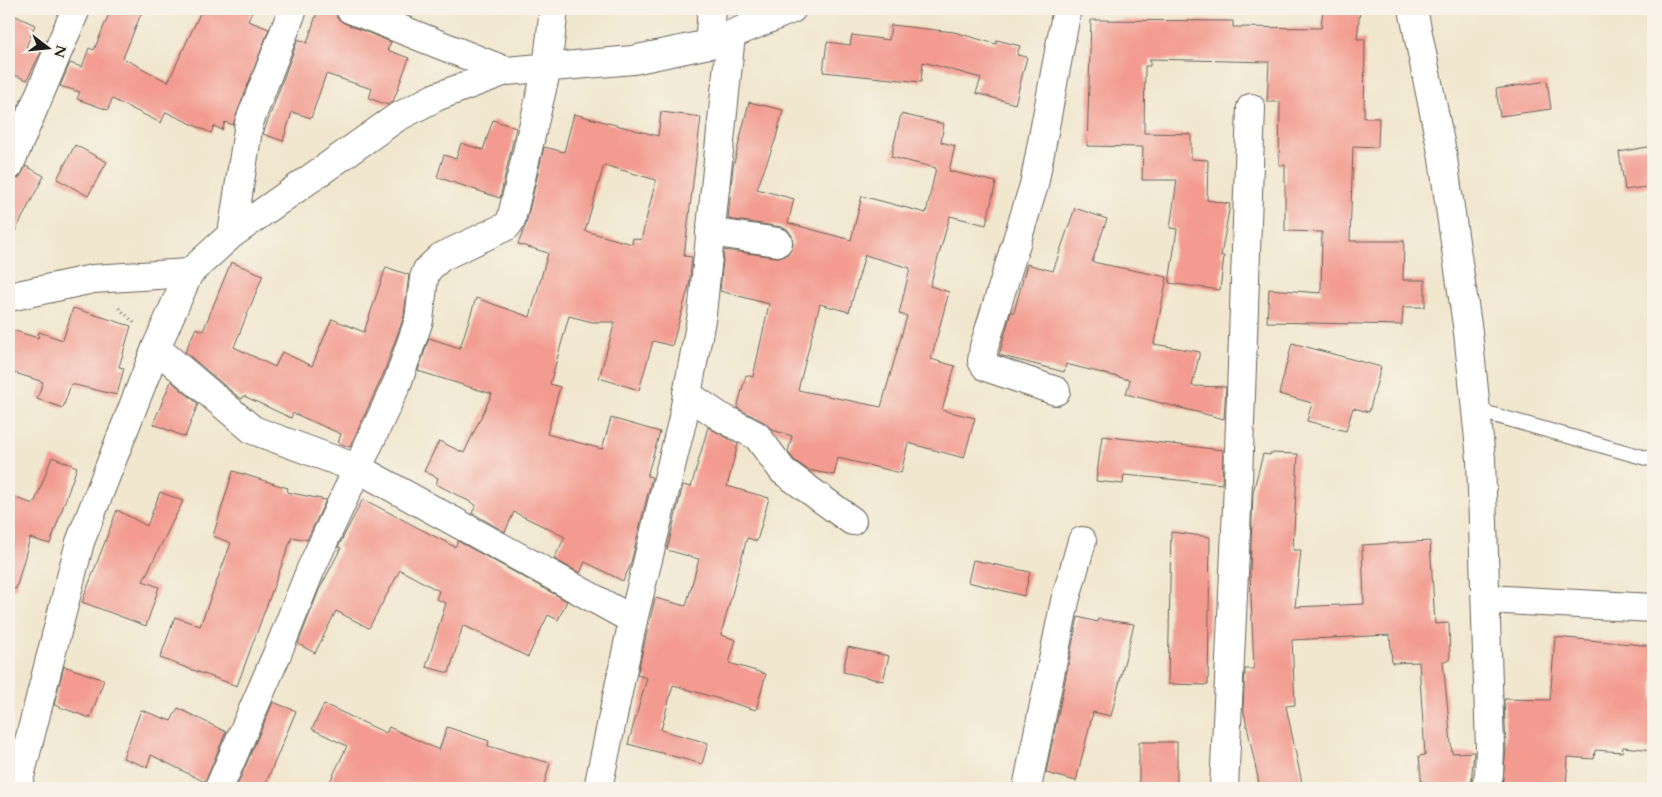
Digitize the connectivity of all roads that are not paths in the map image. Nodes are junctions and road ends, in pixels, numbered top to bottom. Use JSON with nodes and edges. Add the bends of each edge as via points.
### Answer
{"nodes":[{"id":1,"x":76,"y":9,"type":"edge"},
{"id":2,"x":293,"y":9,"type":"edge"},
{"id":3,"x":350,"y":9,"type":"edge"},
{"id":4,"x":554,"y":9,"type":"edge"},
{"id":5,"x":712,"y":9,"type":"edge"},
{"id":6,"x":792,"y":9,"type":"edge"},
{"id":7,"x":1068,"y":9,"type":"edge"},
{"id":8,"x":1413,"y":9,"type":"edge"},
{"id":9,"x":720,"y":39,"type":"junction"},
{"id":10,"x":547,"y":68,"type":"junction"},
{"id":11,"x":506,"y":71,"type":"junction"},
{"id":12,"x":1251,"y":108,"type":"dead end"},
{"id":13,"x":9,"y":166,"type":"edge"},
{"id":14,"x":710,"y":232,"type":"junction"},
{"id":15,"x":232,"y":234,"type":"junction"},
{"id":16,"x":778,"y":242,"type":"dead end"},
{"id":17,"x":189,"y":273,"type":"junction"},
{"id":18,"x":9,"y":297,"type":"edge"},
{"id":19,"x":156,"y":348,"type":"junction"},
{"id":20,"x":1056,"y":391,"type":"dead end"},
{"id":21,"x":687,"y":394,"type":"junction"},
{"id":22,"x":1476,"y":410,"type":"junction"},
{"id":23,"x":1653,"y":460,"type":"edge"},
{"id":24,"x":359,"y":469,"type":"junction"},
{"id":25,"x":852,"y":521,"type":"dead end"},
{"id":26,"x":1082,"y":542,"type":"dead end"},
{"id":27,"x":1487,"y":599,"type":"junction"},
{"id":28,"x":1653,"y":608,"type":"edge"},
{"id":29,"x":633,"y":620,"type":"junction"},
{"id":30,"x":17,"y":788,"type":"edge"},
{"id":31,"x":219,"y":788,"type":"edge"},
{"id":32,"x":598,"y":788,"type":"edge"},
{"id":33,"x":1027,"y":788,"type":"edge"},
{"id":34,"x":1224,"y":788,"type":"edge"},
{"id":35,"x":1486,"y":788,"type":"edge"}],
"edges":[{"from":1,"to":13,"type":"street"},
{"from":2,"to":15,"type":"street","via":[[250,117]]},
{"from":3,"to":11,"type":"street"},
{"from":4,"to":10,"type":"street"},
{"from":5,"to":9,"type":"street"},
{"from":6,"to":9,"type":"street"},
{"from":7,"to":20,"type":"street","via":[[1034,185],[982,361],[986,367]]},
{"from":8,"to":22,"type":"street","via":[[1442,152]]},
{"from":9,"to":10,"type":"street","via":[[633,60]]},
{"from":9,"to":14,"type":"street"},
{"from":10,"to":11,"type":"street"},
{"from":10,"to":24,"type":"street","via":[[512,220],[507,226],[440,257],[430,265],[424,278],[419,320],[398,381]]},
{"from":11,"to":15,"type":"street","via":[[436,97],[396,118]]},
{"from":12,"to":34,"type":"street"},
{"from":14,"to":16,"type":"street"},
{"from":14,"to":21,"type":"street","via":[[702,314]]},
{"from":15,"to":17,"type":"street"},
{"from":17,"to":18,"type":"street","via":[[93,279]]},
{"from":17,"to":19,"type":"street"},
{"from":19,"to":24,"type":"street","via":[[252,430]]},
{"from":19,"to":30,"type":"street","via":[[80,542]]},
{"from":21,"to":25,"type":"street","via":[[757,436],[783,471]]},
{"from":21,"to":29,"type":"street"},
{"from":22,"to":23,"type":"lane"},
{"from":22,"to":27,"type":"street"},
{"from":24,"to":29,"type":"street"},
{"from":24,"to":31,"type":"street","via":[[310,571]]},
{"from":26,"to":33,"type":"street","via":[[1065,601]]},
{"from":27,"to":28,"type":"street"},
{"from":27,"to":35,"type":"street","via":[[1490,748]]},
{"from":29,"to":32,"type":"street"}]}
